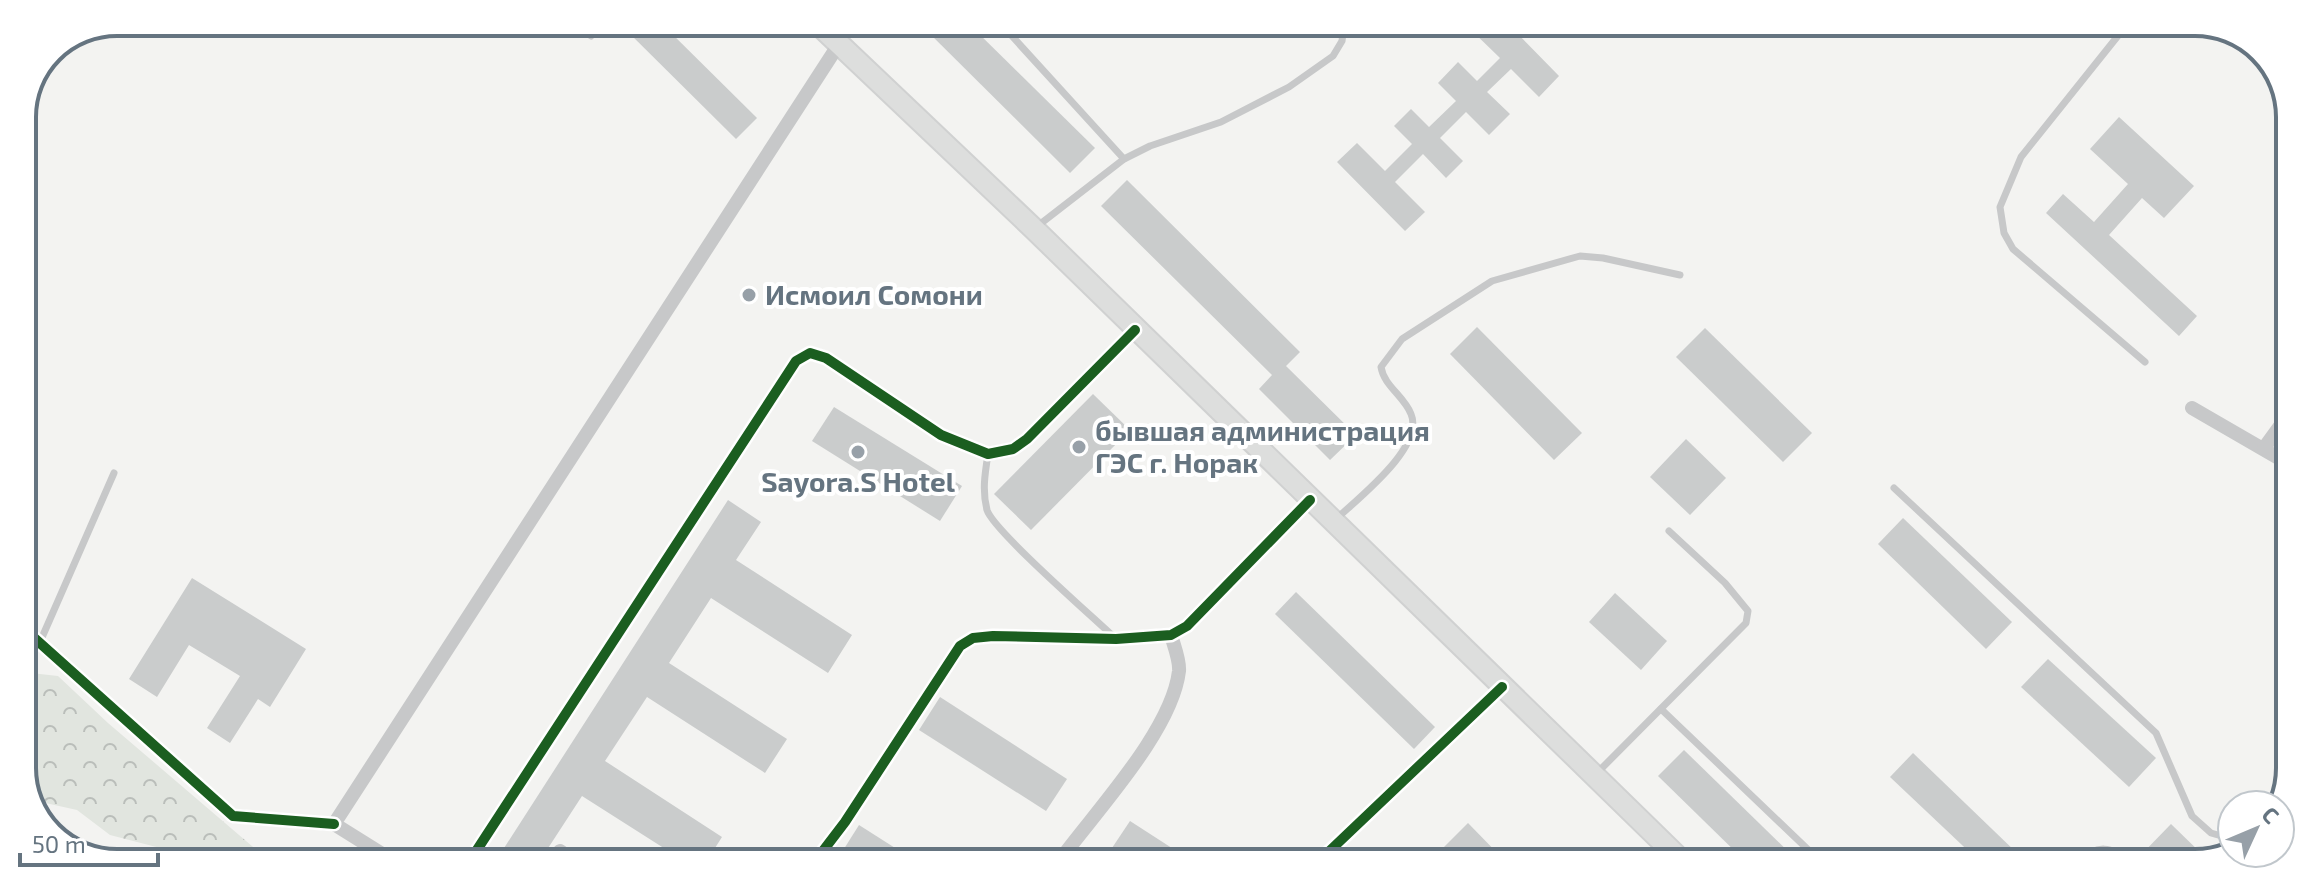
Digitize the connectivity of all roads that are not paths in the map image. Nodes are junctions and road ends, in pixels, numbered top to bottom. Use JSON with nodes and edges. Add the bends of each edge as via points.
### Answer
{"nodes":[{"id":1,"x":831,"y":36,"type":"edge"},
{"id":2,"x":1012,"y":36,"type":"edge"},
{"id":3,"x":1343,"y":36,"type":"edge"},
{"id":4,"x":2118,"y":36,"type":"edge"},
{"id":5,"x":839,"y":44,"type":"junction"},
{"id":6,"x":1124,"y":159,"type":"junction"},
{"id":7,"x":1034,"y":229,"type":"junction"},
{"id":8,"x":1680,"y":275,"type":"dead end"},
{"id":9,"x":1135,"y":330,"type":"junction"},
{"id":10,"x":2145,"y":362,"type":"dead end"},
{"id":11,"x":2192,"y":408,"type":"dead end"},
{"id":12,"x":2276,"y":432,"type":"edge"},
{"id":13,"x":2264,"y":448,"type":"junction"},
{"id":14,"x":988,"y":454,"type":"junction"},
{"id":15,"x":2276,"y":456,"type":"edge"},
{"id":16,"x":114,"y":473,"type":"dead end"},
{"id":17,"x":1894,"y":488,"type":"dead end"},
{"id":18,"x":1310,"y":500,"type":"junction"},
{"id":19,"x":1333,"y":522,"type":"junction"},
{"id":20,"x":1669,"y":531,"type":"dead end"},
{"id":21,"x":1171,"y":635,"type":"junction"},
{"id":22,"x":1116,"y":639,"type":"junction"},
{"id":23,"x":36,"y":641,"type":"edge"},
{"id":24,"x":39,"y":644,"type":"junction"},
{"id":25,"x":1502,"y":687,"type":"junction"},
{"id":26,"x":1661,"y":709,"type":"junction"},
{"id":27,"x":1594,"y":776,"type":"junction"},
{"id":28,"x":334,"y":824,"type":"junction"},
{"id":29,"x":2216,"y":834,"type":"edge"},
{"id":30,"x":374,"y":849,"type":"edge"},
{"id":31,"x":478,"y":849,"type":"edge"},
{"id":32,"x":824,"y":849,"type":"edge"},
{"id":33,"x":1068,"y":849,"type":"edge"},
{"id":34,"x":1332,"y":849,"type":"edge"},
{"id":35,"x":1663,"y":849,"type":"edge"},
{"id":36,"x":1807,"y":849,"type":"edge"}],
"edges":[{"from":1,"to":5,"type":"main road"},
{"from":2,"to":6,"type":"lane"},
{"from":3,"to":6,"type":"lane","via":[[1333,56],[1289,87],[1221,122]]},
{"from":4,"to":10,"type":"lane","via":[[2021,157],[2000,207],[2013,249]]},
{"from":5,"to":7,"type":"main road"},
{"from":5,"to":28,"type":"street"},
{"from":6,"to":7,"type":"lane"},
{"from":7,"to":9,"type":"main road"},
{"from":8,"to":19,"type":"lane","via":[[1580,256],[1492,281],[1402,339],[1381,367],[1382,376],[1410,410],[1415,425],[1410,440],[1395,462]]},
{"from":9,"to":14,"type":"street","via":[[1027,439],[1013,449]]},
{"from":9,"to":18,"type":"main road"},
{"from":11,"to":13,"type":"street"},
{"from":12,"to":13,"type":"street"},
{"from":13,"to":15,"type":"street"},
{"from":14,"to":22,"type":"lane","via":[[983,491],[988,514]]},
{"from":14,"to":31,"type":"street","via":[[941,435],[826,358],[810,353],[796,361]]},
{"from":16,"to":24,"type":"lane"},
{"from":17,"to":29,"type":"lane","via":[[2156,733],[2192,816]]},
{"from":18,"to":19,"type":"main road"},
{"from":18,"to":21,"type":"street","via":[[1187,626]]},
{"from":19,"to":25,"type":"main road"},
{"from":20,"to":26,"type":"lane","via":[[1748,611],[1746,623]]},
{"from":21,"to":22,"type":"street"},
{"from":21,"to":33,"type":"street","via":[[1180,668],[1173,694],[1131,768]]},
{"from":22,"to":32,"type":"street","via":[[993,636],[960,646]]},
{"from":23,"to":24,"type":"street"},
{"from":24,"to":28,"type":"street","via":[[233,816]]},
{"from":25,"to":27,"type":"main road"},
{"from":25,"to":34,"type":"street"},
{"from":26,"to":27,"type":"lane"},
{"from":26,"to":36,"type":"lane"},
{"from":27,"to":35,"type":"main road"},
{"from":28,"to":30,"type":"street"}]}
